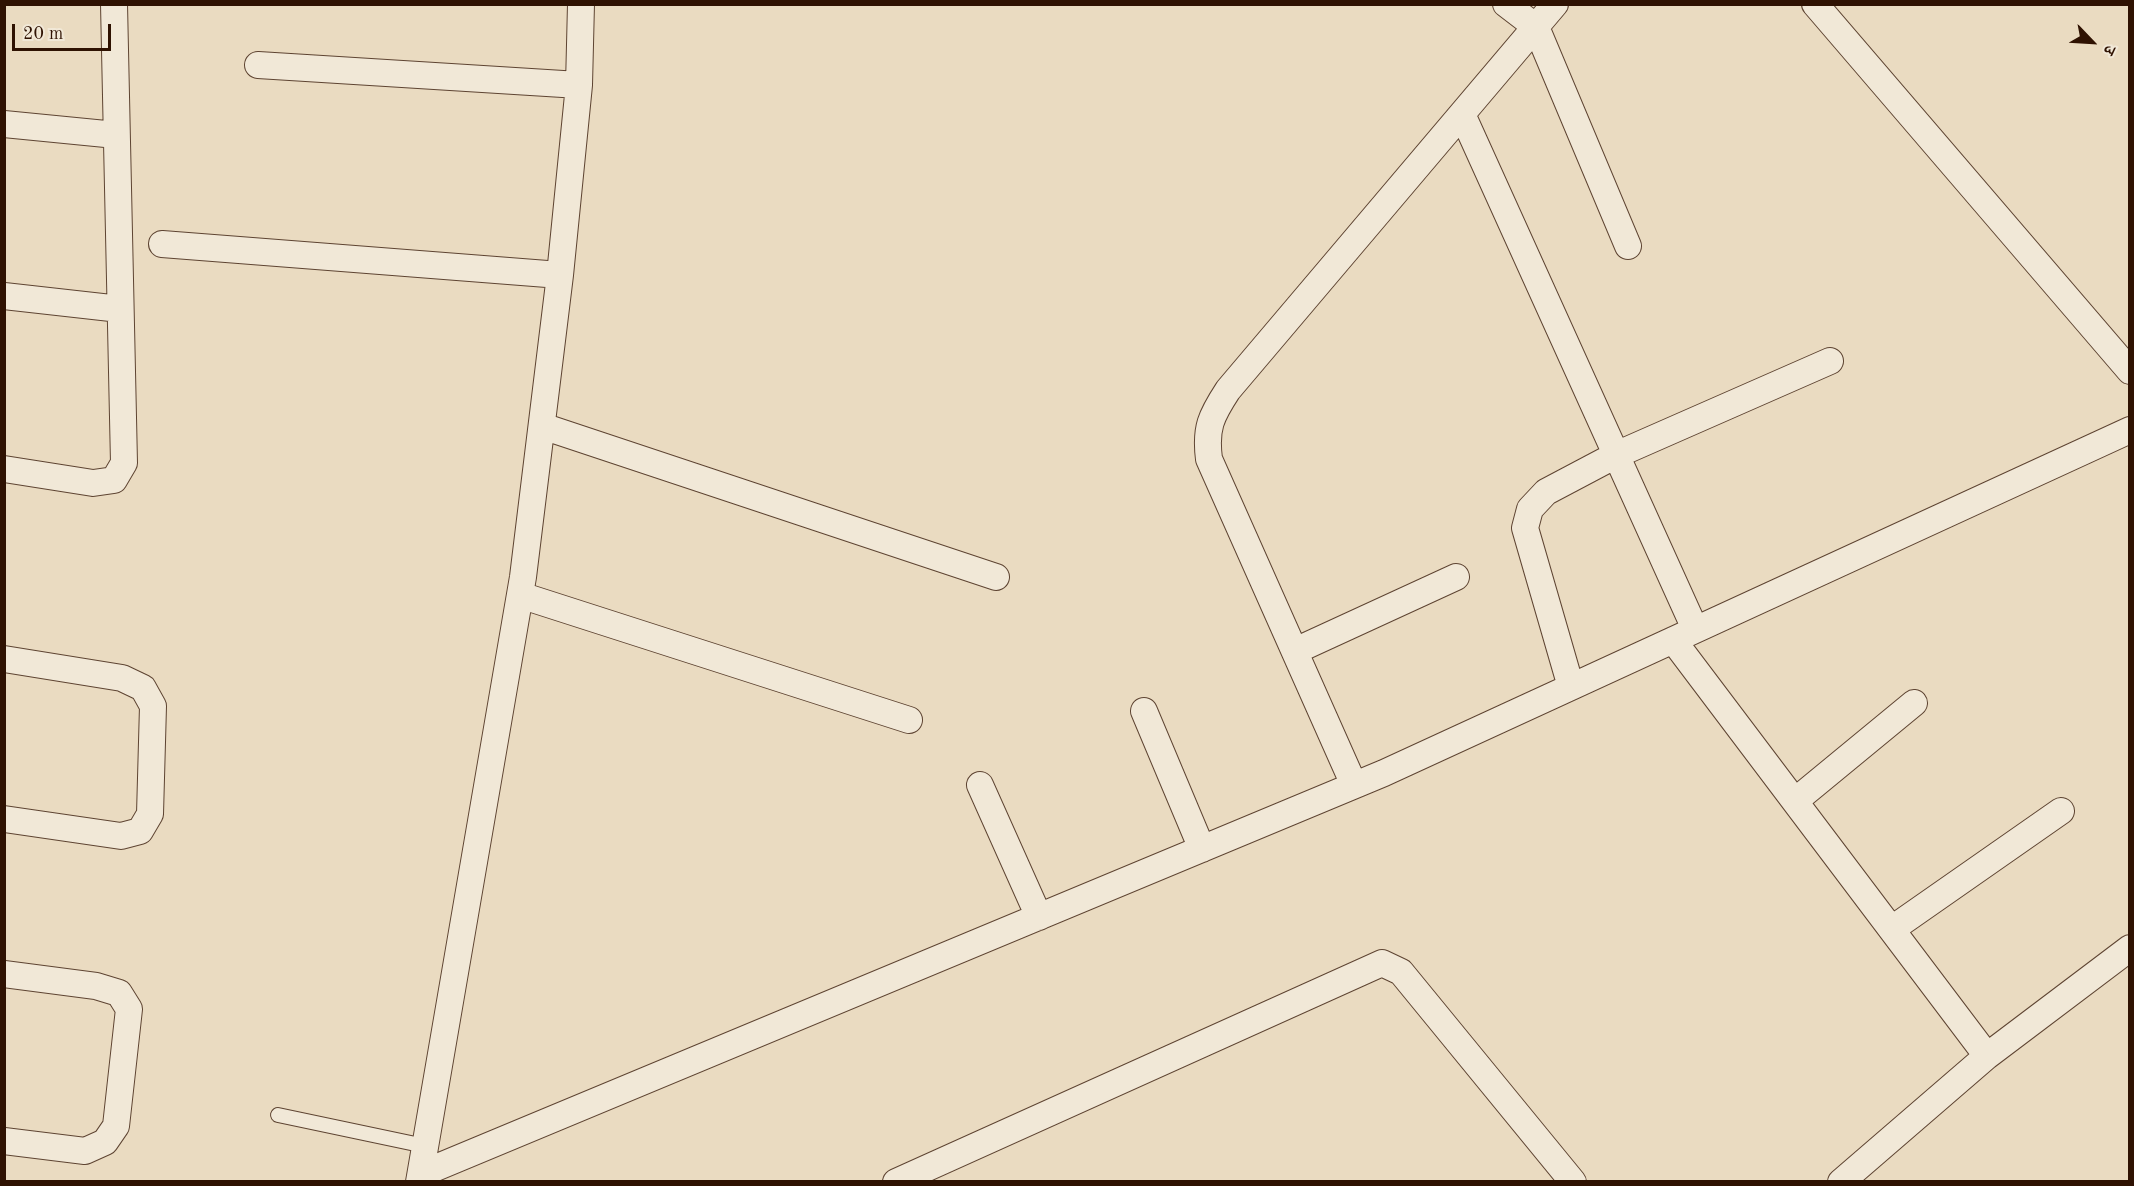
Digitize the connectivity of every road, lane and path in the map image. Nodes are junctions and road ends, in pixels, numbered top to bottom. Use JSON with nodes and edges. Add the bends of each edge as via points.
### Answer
{"nodes":[{"id":1,"x":114,"y":4,"type":"edge"},
{"id":2,"x":581,"y":4,"type":"edge"},
{"id":3,"x":1506,"y":4,"type":"edge"},
{"id":4,"x":1556,"y":4,"type":"edge"},
{"id":5,"x":1815,"y":4,"type":"edge"},
{"id":6,"x":1536,"y":27,"type":"junction"},
{"id":7,"x":258,"y":65,"type":"dead end"},
{"id":8,"x":579,"y":85,"type":"junction"},
{"id":9,"x":1462,"y":114,"type":"junction"},
{"id":10,"x":4,"y":124,"type":"edge"},
{"id":11,"x":116,"y":135,"type":"junction"},
{"id":12,"x":162,"y":244,"type":"dead end"},
{"id":13,"x":1628,"y":246,"type":"dead end"},
{"id":14,"x":560,"y":275,"type":"junction"},
{"id":15,"x":4,"y":296,"type":"edge"},
{"id":16,"x":120,"y":309,"type":"junction"},
{"id":17,"x":1830,"y":361,"type":"dead end"},
{"id":18,"x":2130,"y":371,"type":"edge"},
{"id":19,"x":542,"y":426,"type":"junction"},
{"id":20,"x":2130,"y":430,"type":"edge"},
{"id":21,"x":1616,"y":455,"type":"junction"},
{"id":22,"x":4,"y":469,"type":"edge"},
{"id":23,"x":996,"y":577,"type":"dead end"},
{"id":24,"x":1456,"y":577,"type":"dead end"},
{"id":25,"x":520,"y":595,"type":"junction"},
{"id":26,"x":1684,"y":634,"type":"junction"},
{"id":27,"x":1295,"y":651,"type":"junction"},
{"id":28,"x":4,"y":659,"type":"edge"},
{"id":29,"x":1571,"y":687,"type":"junction"},
{"id":30,"x":1914,"y":703,"type":"dead end"},
{"id":31,"x":1144,"y":711,"type":"dead end"},
{"id":32,"x":909,"y":720,"type":"dead end"},
{"id":33,"x":980,"y":785,"type":"dead end"},
{"id":34,"x":1354,"y":785,"type":"junction"},
{"id":35,"x":1795,"y":801,"type":"junction"},
{"id":36,"x":2061,"y":812,"type":"dead end"},
{"id":37,"x":4,"y":819,"type":"edge"},
{"id":38,"x":1202,"y":849,"type":"junction"},
{"id":39,"x":1039,"y":917,"type":"junction"},
{"id":40,"x":1892,"y":929,"type":"junction"},
{"id":41,"x":2130,"y":948,"type":"edge"},
{"id":42,"x":4,"y":974,"type":"edge"},
{"id":43,"x":1988,"y":1056,"type":"junction"},
{"id":44,"x":278,"y":1115,"type":"dead end"},
{"id":45,"x":4,"y":1141,"type":"edge"},
{"id":46,"x":425,"y":1146,"type":"junction"},
{"id":47,"x":906,"y":1177,"type":"edge"},
{"id":48,"x":420,"y":1178,"type":"edge"},
{"id":49,"x":941,"y":1182,"type":"edge"},
{"id":50,"x":1573,"y":1182,"type":"edge"},
{"id":51,"x":1841,"y":1182,"type":"edge"}],
"edges":[{"from":1,"to":11,"type":"street"},
{"from":2,"to":8,"type":"street"},
{"from":3,"to":6,"type":"street"},
{"from":4,"to":6,"type":"street"},
{"from":5,"to":18,"type":"street"},
{"from":6,"to":9,"type":"street"},
{"from":6,"to":13,"type":"street"},
{"from":7,"to":8,"type":"street"},
{"from":8,"to":14,"type":"street"},
{"from":9,"to":21,"type":"street"},
{"from":9,"to":27,"type":"street","via":[[1228,390],[1215,409],[1206,436],[1209,459]]},
{"from":10,"to":11,"type":"street"},
{"from":11,"to":16,"type":"street"},
{"from":12,"to":14,"type":"street"},
{"from":14,"to":19,"type":"street"},
{"from":15,"to":16,"type":"street"},
{"from":16,"to":22,"type":"street","via":[[124,463],[114,480],[93,483]]},
{"from":17,"to":21,"type":"street"},
{"from":19,"to":23,"type":"street"},
{"from":19,"to":25,"type":"street"},
{"from":20,"to":26,"type":"street"},
{"from":21,"to":26,"type":"street"},
{"from":21,"to":29,"type":"street","via":[[1546,492],[1530,509],[1525,528]]},
{"from":24,"to":27,"type":"street"},
{"from":25,"to":32,"type":"street"},
{"from":25,"to":46,"type":"street"},
{"from":26,"to":29,"type":"street"},
{"from":26,"to":35,"type":"street"},
{"from":27,"to":34,"type":"street"},
{"from":28,"to":37,"type":"street","via":[[122,678],[142,688],[153,706],[150,814],[140,831],[121,836]]},
{"from":29,"to":34,"type":"street"},
{"from":30,"to":35,"type":"street"},
{"from":31,"to":38,"type":"street"},
{"from":33,"to":39,"type":"street"},
{"from":34,"to":38,"type":"street"},
{"from":35,"to":40,"type":"street"},
{"from":36,"to":40,"type":"street"},
{"from":38,"to":39,"type":"street"},
{"from":39,"to":48,"type":"street"},
{"from":40,"to":43,"type":"street"},
{"from":41,"to":43,"type":"street"},
{"from":42,"to":45,"type":"street","via":[[96,986],[119,993],[129,1009],[116,1126],[105,1142],[86,1151]]},
{"from":43,"to":51,"type":"street"},
{"from":44,"to":46,"type":"lane"},
{"from":46,"to":48,"type":"street"},
{"from":47,"to":49,"type":"street"},
{"from":47,"to":50,"type":"street","via":[[1382,963],[1401,972]]}]}
